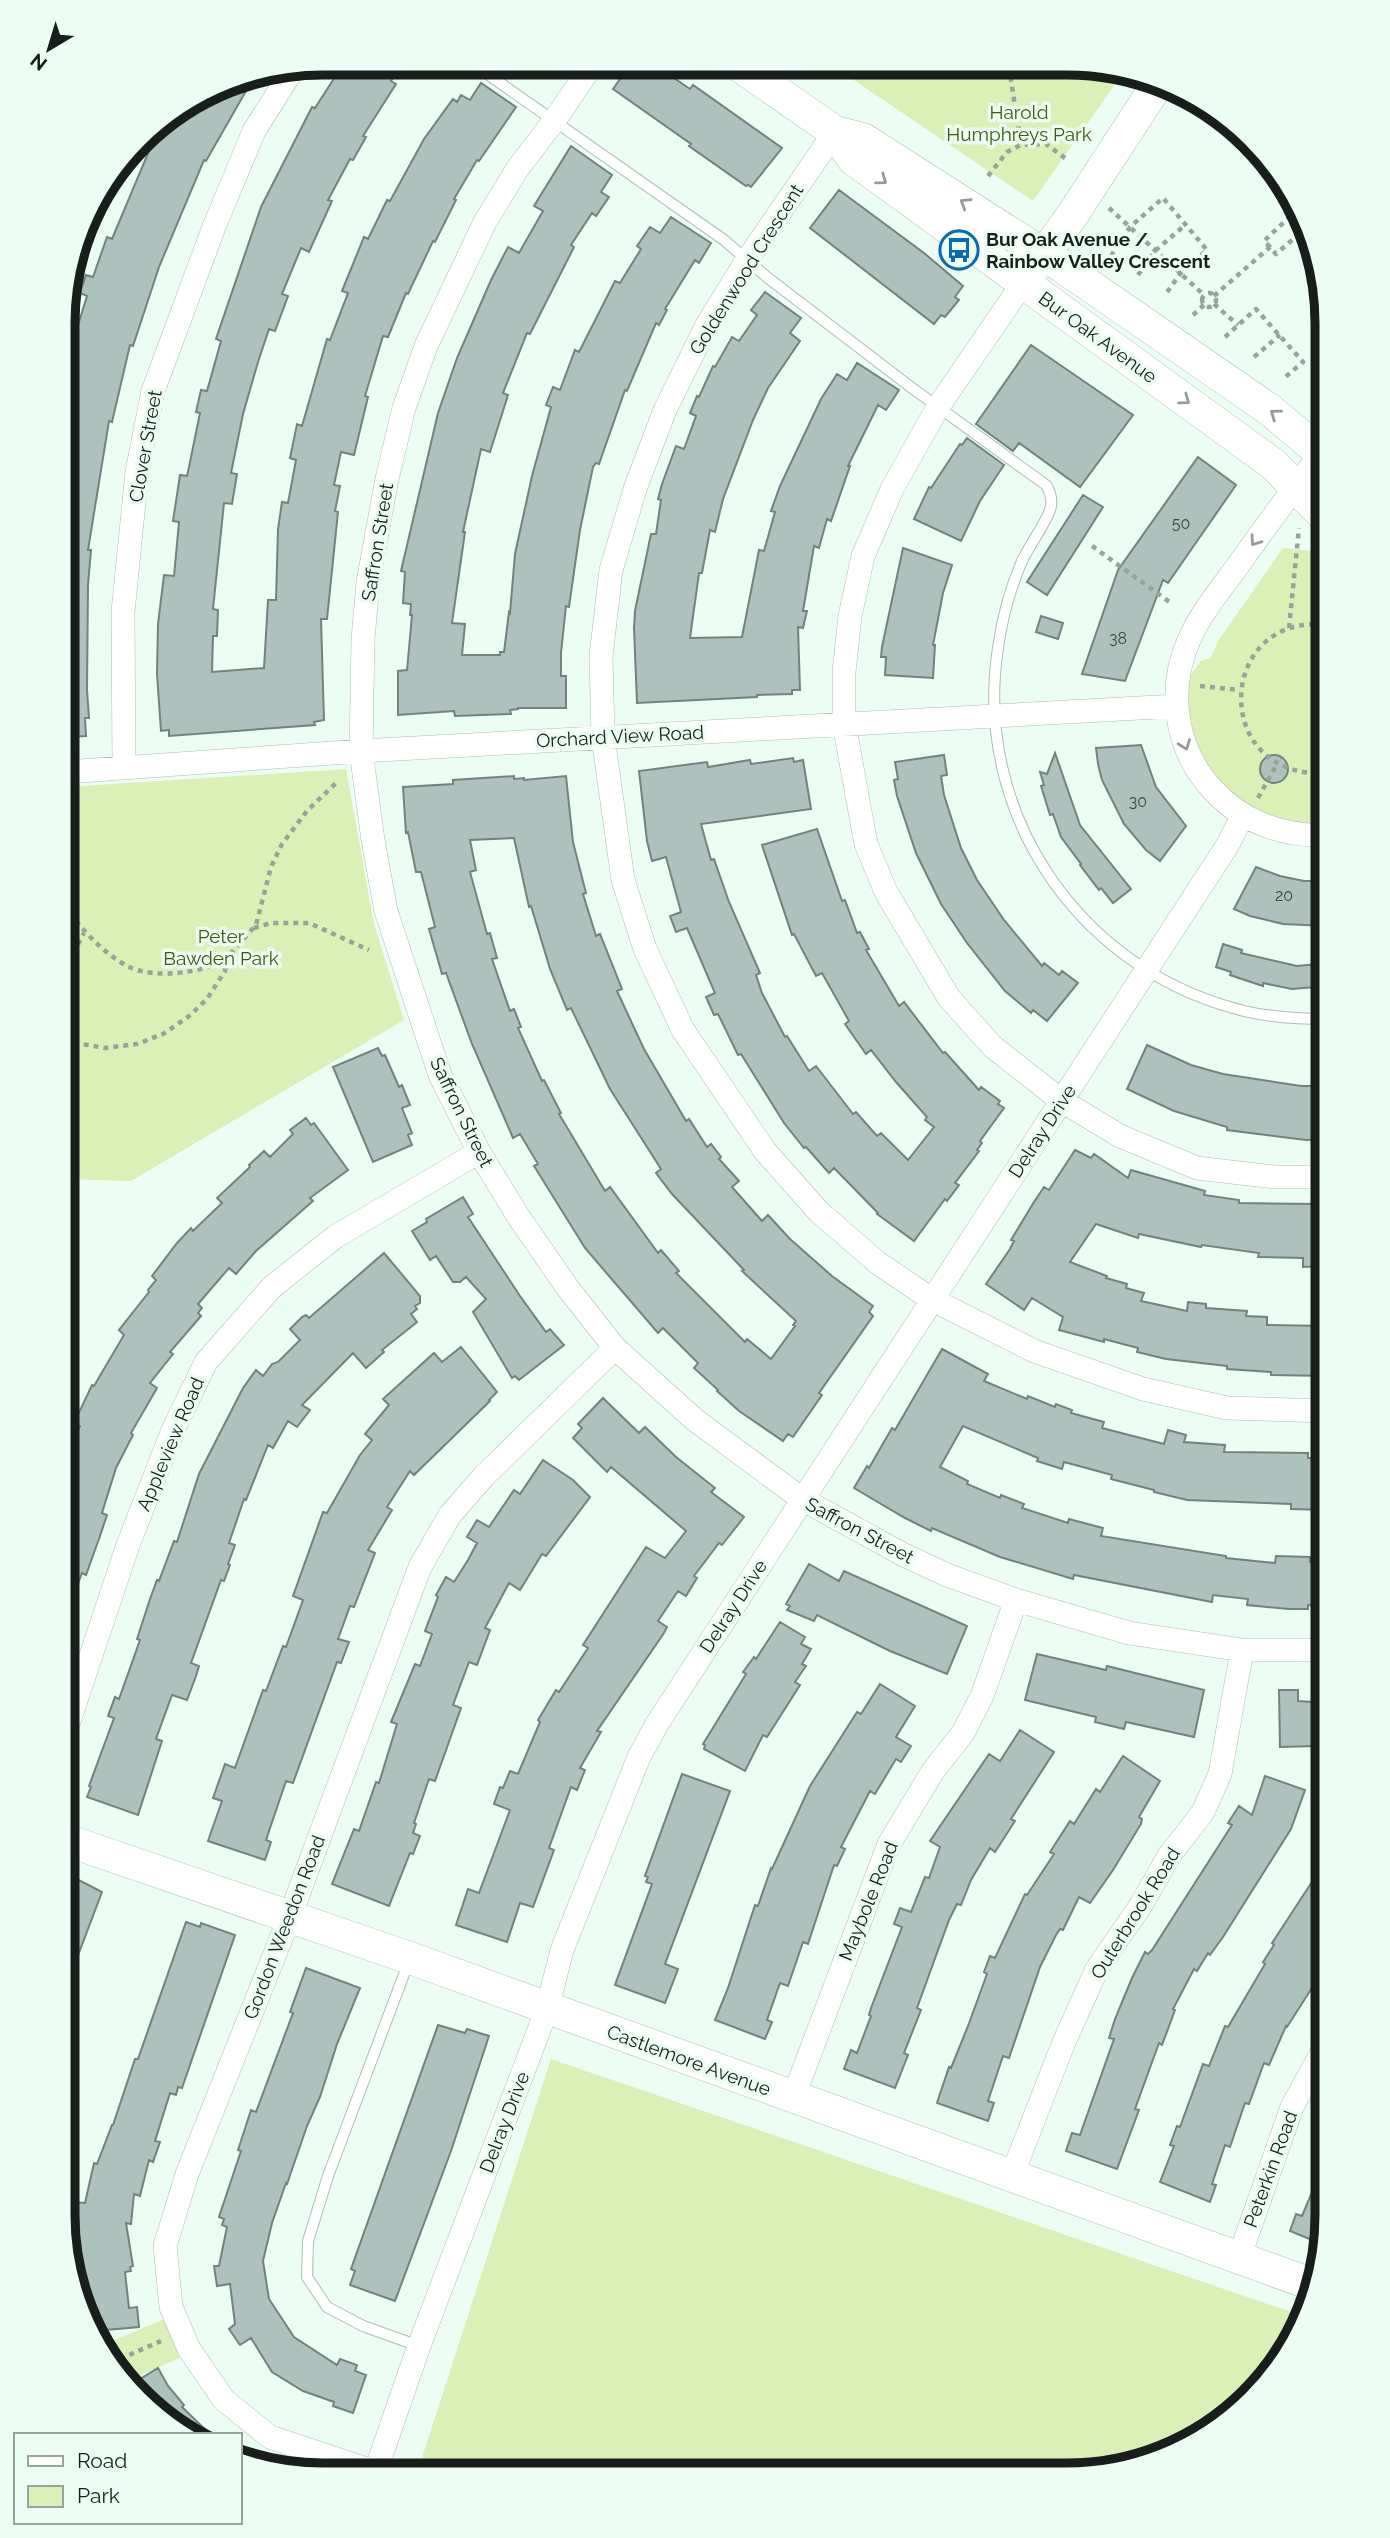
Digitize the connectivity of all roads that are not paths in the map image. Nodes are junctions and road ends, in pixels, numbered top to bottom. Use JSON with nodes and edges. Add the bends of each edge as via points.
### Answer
{"nodes":[{"id":1,"x":754,"y":75,"type":"edge"},
{"id":2,"x":490,"y":76,"type":"edge"},
{"id":3,"x":585,"y":76,"type":"edge"},
{"id":4,"x":288,"y":78,"type":"edge"},
{"id":5,"x":1153,"y":91,"type":"edge"},
{"id":6,"x":554,"y":121,"type":"junction"},
{"id":7,"x":835,"y":132,"type":"junction"},
{"id":8,"x":1044,"y":254,"type":"junction"},
{"id":9,"x":747,"y":260,"type":"junction"},
{"id":10,"x":1023,"y":283,"type":"junction"},
{"id":11,"x":938,"y":407,"type":"junction"},
{"id":12,"x":1315,"y":447,"type":"edge"},
{"id":13,"x":1315,"y":466,"type":"edge"},
{"id":14,"x":1296,"y":486,"type":"junction"},
{"id":15,"x":1313,"y":522,"type":"edge"},
{"id":16,"x":1176,"y":695,"type":"junction"},
{"id":17,"x":993,"y":718,"type":"junction"},
{"id":18,"x":844,"y":724,"type":"junction"},
{"id":19,"x":603,"y":737,"type":"junction"},
{"id":20,"x":361,"y":751,"type":"junction"},
{"id":21,"x":124,"y":767,"type":"junction"},
{"id":22,"x":75,"y":771,"type":"edge"},
{"id":23,"x":1250,"y":807,"type":"junction"},
{"id":24,"x":1315,"y":834,"type":"edge"},
{"id":25,"x":1146,"y":969,"type":"junction"},
{"id":26,"x":1315,"y":1019,"type":"edge"},
{"id":27,"x":1062,"y":1101,"type":"junction"},
{"id":28,"x":479,"y":1152,"type":"junction"},
{"id":29,"x":1315,"y":1177,"type":"edge"},
{"id":30,"x":931,"y":1299,"type":"junction"},
{"id":31,"x":615,"y":1348,"type":"junction"},
{"id":32,"x":1315,"y":1411,"type":"edge"},
{"id":33,"x":802,"y":1499,"type":"junction"},
{"id":34,"x":1016,"y":1600,"type":"junction"},
{"id":35,"x":1242,"y":1650,"type":"junction"},
{"id":36,"x":1315,"y":1650,"type":"edge"},
{"id":37,"x":75,"y":1703,"type":"edge"},
{"id":38,"x":75,"y":1843,"type":"edge"},
{"id":39,"x":290,"y":1916,"type":"junction"},
{"id":40,"x":410,"y":1958,"type":"junction"},
{"id":41,"x":547,"y":2009,"type":"junction"},
{"id":42,"x":1315,"y":2065,"type":"edge"},
{"id":43,"x":793,"y":2098,"type":"junction"},
{"id":44,"x":1012,"y":2175,"type":"junction"},
{"id":45,"x":1238,"y":2258,"type":"junction"},
{"id":46,"x":1305,"y":2282,"type":"edge"},
{"id":47,"x":419,"y":2346,"type":"junction"},
{"id":48,"x":348,"y":2463,"type":"edge"},
{"id":49,"x":378,"y":2463,"type":"edge"}],
"edges":[{"from":1,"to":7,"type":"street","name":"Bur Oak Avenue"},
{"from":2,"to":6,"type":"lane"},
{"from":3,"to":6,"type":"street","name":"Saffron Street"},
{"from":4,"to":21,"type":"street","name":"Clover Street","via":[[254,131],[153,391],[137,472],[123,612]]},
{"from":5,"to":8,"type":"street"},
{"from":6,"to":9,"type":"lane"},
{"from":6,"to":20,"type":"street","name":"Saffron Street","via":[[485,222],[426,346],[404,408],[368,582]]},
{"from":8,"to":7,"type":"street","name":"Bur Oak Avenue","one_way":true,"via":[[863,139]]},
{"from":7,"to":9,"type":"street","name":"Goldenwood Crescent"},
{"from":7,"to":10,"type":"street","name":"Bur Oak Avenue","one_way":true,"via":[[853,159]]},
{"from":8,"to":10,"type":"street"},
{"from":12,"to":8,"type":"street","name":"Bur Oak Avenue","one_way":true,"via":[[1270,410]]},
{"from":9,"to":11,"type":"lane"},
{"from":9,"to":19,"type":"street","name":"Goldenwood Crescent","via":[[707,325],[665,410],[636,486],[611,570],[601,656]]},
{"from":10,"to":11,"type":"street"},
{"from":10,"to":14,"type":"street","name":"Bur Oak Avenue","one_way":true,"via":[[1273,464]]},
{"from":11,"to":17,"type":"lane","via":[[1046,485],[1051,496],[1050,509],[1022,561],[1006,604],[997,649]]},
{"from":11,"to":18,"type":"street","via":[[892,489],[863,556],[850,616]]},
{"from":13,"to":14,"type":"street"},
{"from":14,"to":15,"type":"street","name":"Bur Oak Avenue"},
{"from":14,"to":16,"type":"street","one_way":true,"via":[[1197,624],[1185,650]]},
{"from":16,"to":17,"type":"street","name":"Orchard View Road"},
{"from":16,"to":23,"type":"street","one_way":true,"via":[[1182,735],[1198,772],[1214,792]]},
{"from":17,"to":18,"type":"street","name":"Orchard View Road"},
{"from":17,"to":25,"type":"lane","via":[[1012,803],[1037,858],[1073,908]]},
{"from":18,"to":19,"type":"street","name":"Orchard View Road"},
{"from":18,"to":27,"type":"street","via":[[866,844],[914,943],[949,998],[993,1047]]},
{"from":19,"to":20,"type":"street","name":"Orchard View Road"},
{"from":19,"to":30,"type":"street","name":"Goldenwood Crescent","via":[[624,880],[645,948],[683,1030],[765,1151],[820,1212],[878,1263]]},
{"from":20,"to":21,"type":"street","name":"Orchard View Road"},
{"from":20,"to":28,"type":"street","name":"Saffron Street","via":[[386,911],[440,1075]]},
{"from":21,"to":22,"type":"street","name":"Orchard View Road"},
{"from":23,"to":24,"type":"street","via":[[1262,825]]},
{"from":23,"to":25,"type":"street","name":"Delray Drive"},
{"from":25,"to":26,"type":"lane","via":[[1233,1008]]},
{"from":25,"to":27,"type":"street","name":"Delray Drive"},
{"from":27,"to":29,"type":"street","via":[[1120,1136],[1197,1168]]},
{"from":27,"to":30,"type":"street","name":"Delray Drive"},
{"from":28,"to":31,"type":"street","name":"Saffron Street","via":[[567,1287]]},
{"from":28,"to":37,"type":"street","name":"Appleview Road","via":[[334,1237],[272,1287],[206,1362],[173,1430],[128,1545]]},
{"from":30,"to":32,"type":"street","name":"Goldenwood Crescent","via":[[1034,1351],[1143,1389],[1227,1408]]},
{"from":30,"to":33,"type":"street","name":"Delray Drive"},
{"from":31,"to":33,"type":"street","name":"Saffron Street","via":[[695,1420]]},
{"from":31,"to":39,"type":"street","name":"Gordon Weedon Road","via":[[484,1476],[450,1515],[420,1567]]},
{"from":33,"to":34,"type":"street","name":"Saffron Street","via":[[904,1555]]},
{"from":33,"to":41,"type":"street","name":"Delray Drive","via":[[639,1756],[562,1950]]},
{"from":34,"to":35,"type":"street","name":"Saffron Street","via":[[1129,1633]]},
{"from":34,"to":43,"type":"street","name":"Maybole Road","via":[[982,1696],[963,1733],[933,1771],[889,1844]]},
{"from":35,"to":36,"type":"street","name":"Saffron Street"},
{"from":35,"to":44,"type":"street","name":"Outerbrook Road","via":[[1220,1774],[1203,1812],[1169,1856],[1097,1969]]},
{"from":38,"to":39,"type":"street","name":"Castlemore Avenue"},
{"from":39,"to":40,"type":"street","name":"Castlemore Avenue"},
{"from":39,"to":48,"type":"street","name":"Gordon Weedon Road","via":[[187,2174],[164,2246],[171,2307],[189,2350],[224,2400],[270,2437]]},
{"from":40,"to":41,"type":"street","name":"Castlemore Avenue"},
{"from":40,"to":47,"type":"lane","via":[[328,2176],[308,2241],[307,2277],[327,2307]]},
{"from":41,"to":43,"type":"street","name":"Castlemore Avenue"},
{"from":41,"to":47,"type":"street","name":"Delray Drive"},
{"from":42,"to":45,"type":"street","name":"Peterkin Road","via":[[1292,2107]]},
{"from":43,"to":44,"type":"street","name":"Castlemore Avenue"},
{"from":44,"to":45,"type":"street","name":"Castlemore Avenue"},
{"from":45,"to":46,"type":"street","name":"Castlemore Avenue"},
{"from":47,"to":49,"type":"street","name":"Delray Drive"}]}
